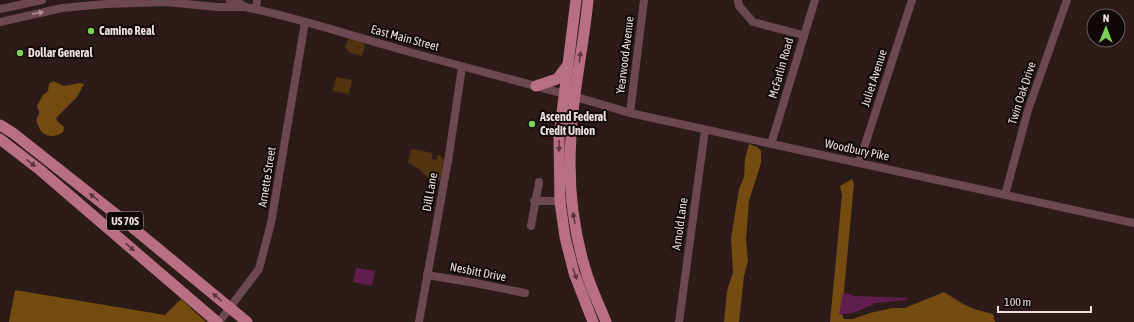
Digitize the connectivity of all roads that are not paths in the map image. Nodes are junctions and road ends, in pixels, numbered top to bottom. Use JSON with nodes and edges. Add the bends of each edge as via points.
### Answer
{"nodes":[{"id":1,"x":42,"y":0,"type":"edge"},
{"id":2,"x":230,"y":0,"type":"edge"},
{"id":3,"x":257,"y":0,"type":"edge"},
{"id":4,"x":576,"y":0,"type":"edge"},
{"id":5,"x":588,"y":0,"type":"edge"},
{"id":6,"x":644,"y":0,"type":"edge"},
{"id":7,"x":738,"y":0,"type":"edge"},
{"id":8,"x":815,"y":0,"type":"edge"},
{"id":9,"x":912,"y":0,"type":"edge"},
{"id":10,"x":1067,"y":0,"type":"edge"},
{"id":11,"x":166,"y":1,"type":"edge"},
{"id":12,"x":245,"y":7,"type":"junction"},
{"id":13,"x":0,"y":9,"type":"edge"},
{"id":14,"x":256,"y":9,"type":"junction"},
{"id":15,"x":0,"y":22,"type":"edge"},
{"id":16,"x":304,"y":22,"type":"junction"},
{"id":17,"x":803,"y":35,"type":"junction"},
{"id":18,"x":568,"y":63,"type":"junction"},
{"id":19,"x":462,"y":67,"type":"junction"},
{"id":20,"x":536,"y":86,"type":"junction"},
{"id":21,"x":570,"y":95,"type":"junction"},
{"id":22,"x":630,"y":113,"type":"junction"},
{"id":23,"x":0,"y":125,"type":"edge"},
{"id":24,"x":705,"y":130,"type":"junction"},
{"id":25,"x":0,"y":139,"type":"edge"},
{"id":26,"x":772,"y":144,"type":"junction"},
{"id":27,"x":859,"y":163,"type":"junction"},
{"id":28,"x":538,"y":182,"type":"dead end"},
{"id":29,"x":1005,"y":195,"type":"junction"},
{"id":30,"x":534,"y":200,"type":"junction"},
{"id":31,"x":571,"y":201,"type":"junction"},
{"id":32,"x":560,"y":202,"type":"junction"},
{"id":33,"x":1134,"y":223,"type":"edge"},
{"id":34,"x":531,"y":226,"type":"dead end"},
{"id":35,"x":427,"y":275,"type":"junction"},
{"id":36,"x":525,"y":293,"type":"dead end"},
{"id":37,"x":229,"y":307,"type":"junction"},
{"id":38,"x":218,"y":322,"type":"edge"},
{"id":39,"x":246,"y":322,"type":"edge"},
{"id":40,"x":419,"y":322,"type":"edge"},
{"id":41,"x":593,"y":322,"type":"edge"},
{"id":42,"x":606,"y":322,"type":"edge"},
{"id":43,"x":679,"y":322,"type":"edge"}],
"edges":[{"from":1,"to":13,"type":"street"},
{"from":2,"to":12,"type":"street","name":"East Main Street"},
{"from":3,"to":14,"type":"street"},
{"from":4,"to":18,"type":"main road"},
{"from":21,"to":5,"type":"main road","one_way":true},
{"from":6,"to":22,"type":"street","name":"Yearwood Avenue"},
{"from":7,"to":17,"type":"street","via":[[739,6],[753,22]]},
{"from":8,"to":17,"type":"street","name":"McFarlin Road"},
{"from":9,"to":27,"type":"street","name":"Juliet Avenue"},
{"from":10,"to":29,"type":"street","name":"Twin Oak Drive","via":[[1028,110]]},
{"from":11,"to":12,"type":"street","via":[[217,7]]},
{"from":15,"to":11,"type":"street","one_way":true,"via":[[62,8]]},
{"from":12,"to":14,"type":"street","name":"East Main Street"},
{"from":14,"to":16,"type":"street","name":"East Main Street"},
{"from":16,"to":19,"type":"street","name":"East Main Street"},
{"from":16,"to":37,"type":"street","name":"Arnette Street","via":[[271,223],[259,269]]},
{"from":17,"to":26,"type":"street","name":"McFarlin Road"},
{"from":18,"to":20,"type":"main road","via":[[557,79]]},
{"from":18,"to":21,"type":"main road"},
{"from":19,"to":20,"type":"street","name":"East Main Street"},
{"from":19,"to":35,"type":"street","name":"Dill Lane"},
{"from":20,"to":21,"type":"street","name":"East Main Street"},
{"from":21,"to":22,"type":"street","name":"Woodbury Pike"},
{"from":21,"to":31,"type":"main road"},
{"from":21,"to":32,"type":"main road","one_way":true,"via":[[559,137]]},
{"from":22,"to":24,"type":"street","name":"Woodbury Pike"},
{"from":37,"to":23,"type":"main road","number":"US 70S","one_way":true,"via":[[127,223]]},
{"from":24,"to":26,"type":"street","name":"Woodbury Pike"},
{"from":24,"to":43,"type":"street","name":"Arnold Lane"},
{"from":25,"to":38,"type":"main road","number":"US 70S","one_way":true},
{"from":26,"to":27,"type":"street","name":"Woodbury Pike"},
{"from":27,"to":29,"type":"street","name":"Woodbury Pike"},
{"from":28,"to":30,"type":"street"},
{"from":29,"to":33,"type":"street","name":"Woodbury Pike"},
{"from":30,"to":32,"type":"street"},
{"from":30,"to":34,"type":"street"},
{"from":31,"to":32,"type":"street"},
{"from":42,"to":31,"type":"main road","one_way":true,"via":[[585,269]]},
{"from":32,"to":41,"type":"main road","one_way":true,"via":[[574,273]]},
{"from":35,"to":36,"type":"street","name":"Nesbitt Drive"},
{"from":35,"to":40,"type":"street","name":"Dill Lane"},
{"from":37,"to":38,"type":"street","name":"Arnette Street"},
{"from":37,"to":39,"type":"main road","number":"US 70S"}]}
